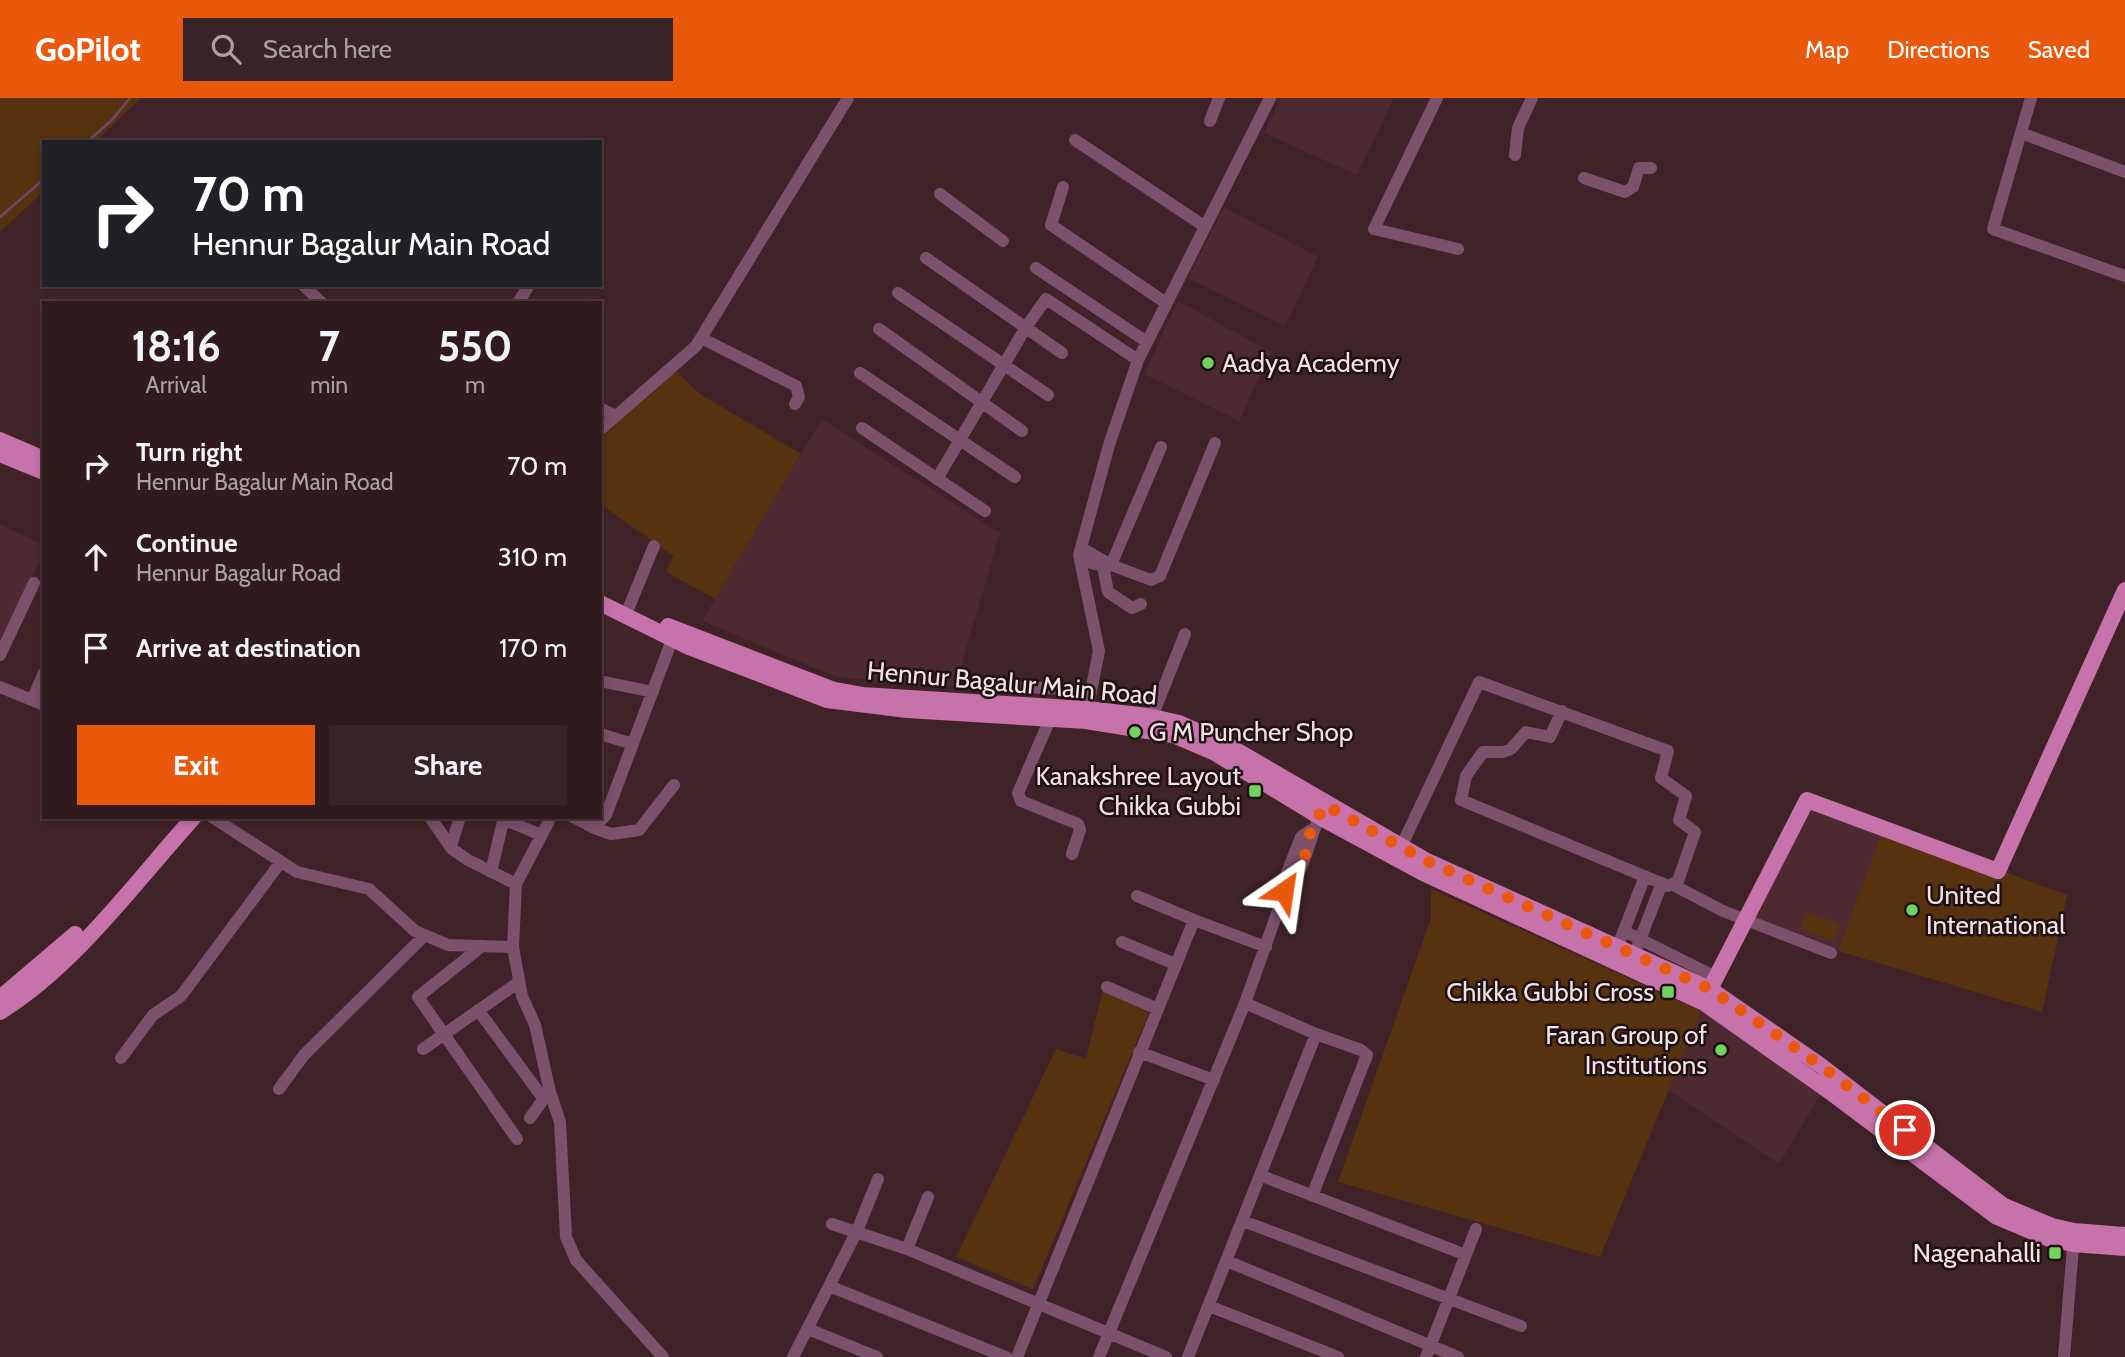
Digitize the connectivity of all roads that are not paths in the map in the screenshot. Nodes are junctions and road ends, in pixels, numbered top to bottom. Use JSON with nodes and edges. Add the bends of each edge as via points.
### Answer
{"nodes":[{"id":1,"x":848,"y":98,"type":"edge"},
{"id":2,"x":1220,"y":98,"type":"edge"},
{"id":3,"x":1270,"y":98,"type":"edge"},
{"id":4,"x":1437,"y":98,"type":"edge"},
{"id":5,"x":1532,"y":98,"type":"edge"},
{"id":6,"x":2031,"y":98,"type":"edge"},
{"id":7,"x":1210,"y":121,"type":"dead end"},
{"id":8,"x":2021,"y":133,"type":"junction"},
{"id":9,"x":1075,"y":140,"type":"dead end"},
{"id":10,"x":1515,"y":155,"type":"dead end"},
{"id":11,"x":1651,"y":168,"type":"dead end"},
{"id":12,"x":2125,"y":172,"type":"edge"},
{"id":13,"x":1584,"y":178,"type":"dead end"},
{"id":14,"x":1063,"y":187,"type":"dead end"},
{"id":15,"x":940,"y":194,"type":"dead end"},
{"id":16,"x":1205,"y":226,"type":"junction"},
{"id":17,"x":1003,"y":241,"type":"dead end"},
{"id":18,"x":1458,"y":248,"type":"dead end"},
{"id":19,"x":926,"y":258,"type":"dead end"},
{"id":20,"x":1036,"y":268,"type":"dead end"},
{"id":21,"x":2125,"y":276,"type":"edge"},
{"id":22,"x":305,"y":287,"type":"edge"},
{"id":23,"x":898,"y":293,"type":"dead end"},
{"id":24,"x":320,"y":301,"type":"edge"},
{"id":25,"x":1166,"y":303,"type":"junction"},
{"id":26,"x":1026,"y":327,"type":"junction"},
{"id":27,"x":879,"y":329,"type":"dead end"},
{"id":28,"x":701,"y":338,"type":"junction"},
{"id":29,"x":1147,"y":342,"type":"junction"},
{"id":30,"x":1062,"y":353,"type":"dead end"},
{"id":31,"x":1138,"y":360,"type":"junction"},
{"id":32,"x":1004,"y":364,"type":"junction"},
{"id":33,"x":860,"y":373,"type":"dead end"},
{"id":34,"x":1048,"y":395,"type":"dead end"},
{"id":35,"x":981,"y":403,"type":"junction"},
{"id":36,"x":795,"y":404,"type":"dead end"},
{"id":37,"x":602,"y":409,"type":"edge"},
{"id":38,"x":616,"y":416,"type":"junction"},
{"id":39,"x":602,"y":428,"type":"edge"},
{"id":40,"x":862,"y":428,"type":"dead end"},
{"id":41,"x":1022,"y":431,"type":"dead end"},
{"id":42,"x":961,"y":441,"type":"junction"},
{"id":43,"x":1215,"y":443,"type":"dead end"},
{"id":44,"x":1161,"y":447,"type":"dead end"},
{"id":45,"x":0,"y":452,"type":"edge"},
{"id":46,"x":42,"y":458,"type":"edge"},
{"id":47,"x":42,"y":471,"type":"edge"},
{"id":48,"x":1015,"y":477,"type":"dead end"},
{"id":49,"x":937,"y":479,"type":"junction"},
{"id":50,"x":985,"y":511,"type":"dead end"},
{"id":51,"x":654,"y":546,"type":"dead end"},
{"id":52,"x":1081,"y":554,"type":"junction"},
{"id":53,"x":1107,"y":565,"type":"junction"},
{"id":54,"x":34,"y":583,"type":"dead end"},
{"id":55,"x":2125,"y":590,"type":"edge"},
{"id":56,"x":602,"y":599,"type":"edge"},
{"id":57,"x":602,"y":599,"type":"edge"},
{"id":58,"x":1141,"y":604,"type":"dead end"},
{"id":59,"x":629,"y":607,"type":"junction"},
{"id":60,"x":675,"y":634,"type":"junction"},
{"id":61,"x":1185,"y":634,"type":"dead end"},
{"id":62,"x":0,"y":655,"type":"edge"},
{"id":63,"x":602,"y":681,"type":"edge"},
{"id":64,"x":42,"y":683,"type":"edge"},
{"id":65,"x":975,"y":685,"type":"dead end"},
{"id":66,"x":0,"y":687,"type":"edge"},
{"id":67,"x":1090,"y":690,"type":"junction"},
{"id":68,"x":653,"y":692,"type":"junction"},
{"id":69,"x":38,"y":703,"type":"edge"},
{"id":70,"x":1562,"y":711,"type":"junction"},
{"id":71,"x":1086,"y":715,"type":"junction"},
{"id":72,"x":1152,"y":717,"type":"junction"},
{"id":73,"x":1050,"y":719,"type":"junction"},
{"id":74,"x":602,"y":735,"type":"edge"},
{"id":75,"x":633,"y":744,"type":"junction"},
{"id":76,"x":674,"y":785,"type":"dead end"},
{"id":77,"x":1319,"y":817,"type":"junction"},
{"id":78,"x":178,"y":819,"type":"edge"},
{"id":79,"x":192,"y":819,"type":"edge"},
{"id":80,"x":215,"y":819,"type":"edge"},
{"id":81,"x":431,"y":819,"type":"edge"},
{"id":82,"x":459,"y":819,"type":"edge"},
{"id":83,"x":504,"y":819,"type":"edge"},
{"id":84,"x":506,"y":819,"type":"edge"},
{"id":85,"x":550,"y":819,"type":"edge"},
{"id":86,"x":577,"y":819,"type":"edge"},
{"id":87,"x":594,"y":828,"type":"junction"},
{"id":88,"x":541,"y":835,"type":"junction"},
{"id":89,"x":451,"y":846,"type":"junction"},
{"id":90,"x":1401,"y":847,"type":"junction"},
{"id":91,"x":1072,"y":854,"type":"dead end"},
{"id":92,"x":281,"y":863,"type":"junction"},
{"id":93,"x":491,"y":872,"type":"junction"},
{"id":94,"x":1645,"y":876,"type":"junction"},
{"id":95,"x":516,"y":884,"type":"junction"},
{"id":96,"x":1667,"y":884,"type":"junction"},
{"id":97,"x":1138,"y":897,"type":"dead end"},
{"id":98,"x":1194,"y":920,"type":"junction"},
{"id":99,"x":1746,"y":920,"type":"junction"},
{"id":100,"x":1625,"y":931,"type":"junction"},
{"id":101,"x":425,"y":935,"type":"junction"},
{"id":102,"x":1122,"y":942,"type":"dead end"},
{"id":103,"x":482,"y":946,"type":"junction"},
{"id":104,"x":513,"y":947,"type":"junction"},
{"id":105,"x":1266,"y":947,"type":"junction"},
{"id":106,"x":1617,"y":947,"type":"junction"},
{"id":107,"x":1637,"y":947,"type":"junction"},
{"id":108,"x":1831,"y":953,"type":"dead end"},
{"id":109,"x":1175,"y":964,"type":"junction"},
{"id":110,"x":519,"y":982,"type":"junction"},
{"id":111,"x":1107,"y":987,"type":"dead end"},
{"id":112,"x":1710,"y":990,"type":"junction"},
{"id":113,"x":0,"y":998,"type":"edge"},
{"id":114,"x":1245,"y":1003,"type":"junction"},
{"id":115,"x":1158,"y":1009,"type":"junction"},
{"id":116,"x":478,"y":1010,"type":"junction"},
{"id":117,"x":0,"y":1012,"type":"edge"},
{"id":118,"x":1316,"y":1034,"type":"junction"},
{"id":119,"x":443,"y":1035,"type":"junction"},
{"id":120,"x":423,"y":1049,"type":"dead end"},
{"id":121,"x":1139,"y":1052,"type":"junction"},
{"id":122,"x":121,"y":1058,"type":"dead end"},
{"id":123,"x":1214,"y":1080,"type":"junction"},
{"id":124,"x":279,"y":1089,"type":"dead end"},
{"id":125,"x":546,"y":1095,"type":"junction"},
{"id":126,"x":530,"y":1118,"type":"dead end"},
{"id":127,"x":517,"y":1139,"type":"dead end"},
{"id":128,"x":1262,"y":1176,"type":"junction"},
{"id":129,"x":878,"y":1180,"type":"dead end"},
{"id":130,"x":1312,"y":1196,"type":"junction"},
{"id":131,"x":928,"y":1198,"type":"dead end"},
{"id":132,"x":1243,"y":1221,"type":"junction"},
{"id":133,"x":832,"y":1224,"type":"dead end"},
{"id":134,"x":1476,"y":1230,"type":"dead end"},
{"id":135,"x":857,"y":1231,"type":"junction"},
{"id":136,"x":2125,"y":1235,"type":"edge"},
{"id":137,"x":2073,"y":1238,"type":"junction"},
{"id":138,"x":2125,"y":1248,"type":"edge"},
{"id":139,"x":907,"y":1249,"type":"junction"},
{"id":140,"x":1466,"y":1255,"type":"junction"},
{"id":141,"x":1227,"y":1261,"type":"junction"},
{"id":142,"x":829,"y":1286,"type":"junction"},
{"id":143,"x":1448,"y":1300,"type":"junction"},
{"id":144,"x":1039,"y":1302,"type":"junction"},
{"id":145,"x":1209,"y":1306,"type":"junction"},
{"id":146,"x":1521,"y":1326,"type":"dead end"},
{"id":147,"x":808,"y":1329,"type":"junction"},
{"id":148,"x":1108,"y":1333,"type":"junction"},
{"id":149,"x":1428,"y":1352,"type":"edge"},
{"id":150,"x":663,"y":1357,"type":"edge"},
{"id":151,"x":793,"y":1357,"type":"edge"},
{"id":152,"x":877,"y":1357,"type":"edge"},
{"id":153,"x":1006,"y":1357,"type":"edge"},
{"id":154,"x":1017,"y":1357,"type":"edge"},
{"id":155,"x":1099,"y":1357,"type":"edge"},
{"id":156,"x":1167,"y":1357,"type":"edge"},
{"id":157,"x":1188,"y":1357,"type":"edge"},
{"id":158,"x":1338,"y":1357,"type":"edge"},
{"id":159,"x":1458,"y":1357,"type":"edge"},
{"id":160,"x":2064,"y":1357,"type":"edge"}],
"edges":[{"from":1,"to":28,"type":"street"},
{"from":2,"to":7,"type":"street"},
{"from":3,"to":16,"type":"street"},
{"from":4,"to":18,"type":"street","via":[[1374,229]]},
{"from":5,"to":10,"type":"street","via":[[1518,128]]},
{"from":6,"to":8,"type":"street"},
{"from":8,"to":12,"type":"street"},
{"from":8,"to":21,"type":"street","via":[[1993,229]]},
{"from":9,"to":16,"type":"street"},
{"from":11,"to":13,"type":"street","via":[[1639,168],[1633,187],[1625,192]]},
{"from":14,"to":25,"type":"street","via":[[1051,225]]},
{"from":15,"to":17,"type":"street"},
{"from":16,"to":25,"type":"street"},
{"from":19,"to":26,"type":"street"},
{"from":20,"to":29,"type":"street"},
{"from":22,"to":24,"type":"street"},
{"from":23,"to":32,"type":"street"},
{"from":25,"to":29,"type":"street"},
{"from":26,"to":30,"type":"street"},
{"from":26,"to":31,"type":"street","via":[[1046,299]]},
{"from":26,"to":32,"type":"street"},
{"from":27,"to":35,"type":"street"},
{"from":28,"to":36,"type":"street","via":[[796,387],[799,397]]},
{"from":28,"to":38,"type":"street"},
{"from":29,"to":31,"type":"street"},
{"from":31,"to":52,"type":"street","via":[[1109,445]]},
{"from":32,"to":34,"type":"street"},
{"from":32,"to":35,"type":"street"},
{"from":33,"to":42,"type":"street"},
{"from":35,"to":41,"type":"street"},
{"from":35,"to":42,"type":"street"},
{"from":37,"to":38,"type":"street"},
{"from":38,"to":39,"type":"street"},
{"from":40,"to":49,"type":"street"},
{"from":42,"to":48,"type":"street"},
{"from":42,"to":49,"type":"street"},
{"from":43,"to":53,"type":"street","via":[[1160,576],[1146,580]]},
{"from":44,"to":53,"type":"street"},
{"from":45,"to":46,"type":"main road"},
{"from":45,"to":47,"type":"main road"},
{"from":49,"to":50,"type":"street"},
{"from":51,"to":59,"type":"street"},
{"from":52,"to":53,"type":"street"},
{"from":52,"to":67,"type":"street","via":[[1099,651]]},
{"from":53,"to":58,"type":"street","via":[[1108,592],[1132,608]]},
{"from":54,"to":62,"type":"street"},
{"from":55,"to":99,"type":"main road","via":[[1998,872],[1807,800]]},
{"from":56,"to":59,"type":"main road","name":"Hennur Bagalur Main Road"},
{"from":57,"to":60,"type":"main road","name":"Hennur Bagalur Main Road"},
{"from":59,"to":60,"type":"main road","name":"Hennur Bagalur Main Road"},
{"from":60,"to":68,"type":"street"},
{"from":60,"to":71,"type":"main road","name":"Hennur Bagalur Main Road","via":[[834,690]]},
{"from":60,"to":73,"type":"main road","name":"Hennur Bagalur Main Road","via":[[781,685],[827,700]]},
{"from":61,"to":72,"type":"street"},
{"from":63,"to":68,"type":"street"},
{"from":64,"to":69,"type":"street"},
{"from":65,"to":67,"type":"street"},
{"from":66,"to":69,"type":"street"},
{"from":67,"to":71,"type":"street"},
{"from":68,"to":75,"type":"street"},
{"from":70,"to":90,"type":"street","via":[[1479,682]]},
{"from":70,"to":94,"type":"street","via":[[1550,737],[1525,732],[1511,749],[1483,752],[1466,776],[1461,800]]},
{"from":70,"to":96,"type":"street","via":[[1668,751],[1661,778],[1686,796],[1679,820],[1695,832],[1678,881]]},
{"from":71,"to":72,"type":"main road","name":"Hennur Bagalur Main Road"},
{"from":71,"to":73,"type":"main road","name":"Hennur Bagalur Main Road"},
{"from":71,"to":77,"type":"main road","name":"Hennur Bagalur Main Road","via":[[1173,736],[1215,753]]},
{"from":72,"to":77,"type":"main road","name":"Hennur Bagalur Main Road","via":[[1222,742]]},
{"from":73,"to":91,"type":"street","via":[[1018,793],[1021,802],[1078,824]]},
{"from":74,"to":75,"type":"street"},
{"from":75,"to":87,"type":"street","via":[[606,815]]},
{"from":76,"to":87,"type":"street","via":[[639,830],[611,834]]},
{"from":77,"to":90,"type":"main road","name":"Hennur Bagalur Main Road"},
{"from":77,"to":105,"type":"street","via":[[1293,886],[1284,891]]},
{"from":77,"to":112,"type":"main road","name":"Hennur Bagalur Main Road","via":[[1423,873]]},
{"from":78,"to":113,"type":"main road","via":[[73,936]]},
{"from":79,"to":117,"type":"main road","via":[[83,941],[39,984]]},
{"from":80,"to":92,"type":"street"},
{"from":81,"to":89,"type":"street"},
{"from":82,"to":89,"type":"street"},
{"from":83,"to":93,"type":"street"},
{"from":84,"to":88,"type":"street"},
{"from":85,"to":88,"type":"street"},
{"from":86,"to":87,"type":"street"},
{"from":88,"to":95,"type":"street"},
{"from":89,"to":93,"type":"street"},
{"from":90,"to":106,"type":"main road","name":"Hennur Bagalur Main Road"},
{"from":92,"to":101,"type":"street","via":[[297,872],[369,888]]},
{"from":92,"to":122,"type":"street","via":[[181,996],[153,1015]]},
{"from":93,"to":95,"type":"street"},
{"from":94,"to":96,"type":"street"},
{"from":94,"to":100,"type":"street"},
{"from":95,"to":104,"type":"street"},
{"from":96,"to":99,"type":"street"},
{"from":96,"to":107,"type":"street"},
{"from":97,"to":98,"type":"street"},
{"from":98,"to":105,"type":"street"},
{"from":98,"to":109,"type":"street"},
{"from":99,"to":108,"type":"street"},
{"from":99,"to":112,"type":"main road"},
{"from":100,"to":106,"type":"street"},
{"from":100,"to":107,"type":"street"},
{"from":101,"to":103,"type":"street","via":[[449,945]]},
{"from":101,"to":124,"type":"street","via":[[304,1055]]},
{"from":102,"to":109,"type":"street"},
{"from":103,"to":104,"type":"street"},
{"from":103,"to":119,"type":"street","via":[[418,996]]},
{"from":104,"to":110,"type":"street"},
{"from":105,"to":114,"type":"street"},
{"from":106,"to":107,"type":"main road","name":"Hennur Bagalur Main Road"},
{"from":107,"to":112,"type":"main road","name":"Hennur Bagalur Main Road"},
{"from":109,"to":115,"type":"street"},
{"from":110,"to":116,"type":"street"},
{"from":110,"to":125,"type":"street","via":[[535,1025]]},
{"from":111,"to":115,"type":"street"},
{"from":112,"to":137,"type":"main road","via":[[1833,1094],[1997,1217],[2049,1239]]},
{"from":114,"to":118,"type":"street"},
{"from":114,"to":123,"type":"street"},
{"from":115,"to":121,"type":"street"},
{"from":116,"to":119,"type":"street"},
{"from":116,"to":125,"type":"street"},
{"from":118,"to":128,"type":"street"},
{"from":118,"to":130,"type":"street","via":[[1367,1055]]},
{"from":119,"to":120,"type":"street"},
{"from":119,"to":127,"type":"street"},
{"from":121,"to":123,"type":"street"},
{"from":121,"to":144,"type":"street"},
{"from":123,"to":148,"type":"street"},
{"from":125,"to":126,"type":"street"},
{"from":125,"to":150,"type":"street","via":[[560,1122],[566,1237],[576,1260]]},
{"from":128,"to":130,"type":"street"},
{"from":128,"to":132,"type":"street"},
{"from":129,"to":135,"type":"street"},
{"from":130,"to":140,"type":"street"},
{"from":131,"to":139,"type":"street"},
{"from":132,"to":141,"type":"street"},
{"from":132,"to":143,"type":"street"},
{"from":133,"to":135,"type":"street"},
{"from":134,"to":140,"type":"street"},
{"from":135,"to":139,"type":"street"},
{"from":135,"to":142,"type":"street"},
{"from":136,"to":137,"type":"main road"},
{"from":137,"to":138,"type":"main road"},
{"from":137,"to":160,"type":"street"},
{"from":139,"to":144,"type":"street"},
{"from":140,"to":143,"type":"street"},
{"from":141,"to":145,"type":"street"},
{"from":141,"to":149,"type":"street"},
{"from":142,"to":147,"type":"street"},
{"from":142,"to":153,"type":"street"},
{"from":143,"to":146,"type":"street"},
{"from":143,"to":149,"type":"street"},
{"from":144,"to":148,"type":"street"},
{"from":144,"to":154,"type":"street"},
{"from":145,"to":157,"type":"street"},
{"from":145,"to":158,"type":"street"},
{"from":147,"to":151,"type":"street"},
{"from":147,"to":152,"type":"street"},
{"from":148,"to":155,"type":"street"},
{"from":148,"to":156,"type":"street"},
{"from":149,"to":159,"type":"street"}]}
